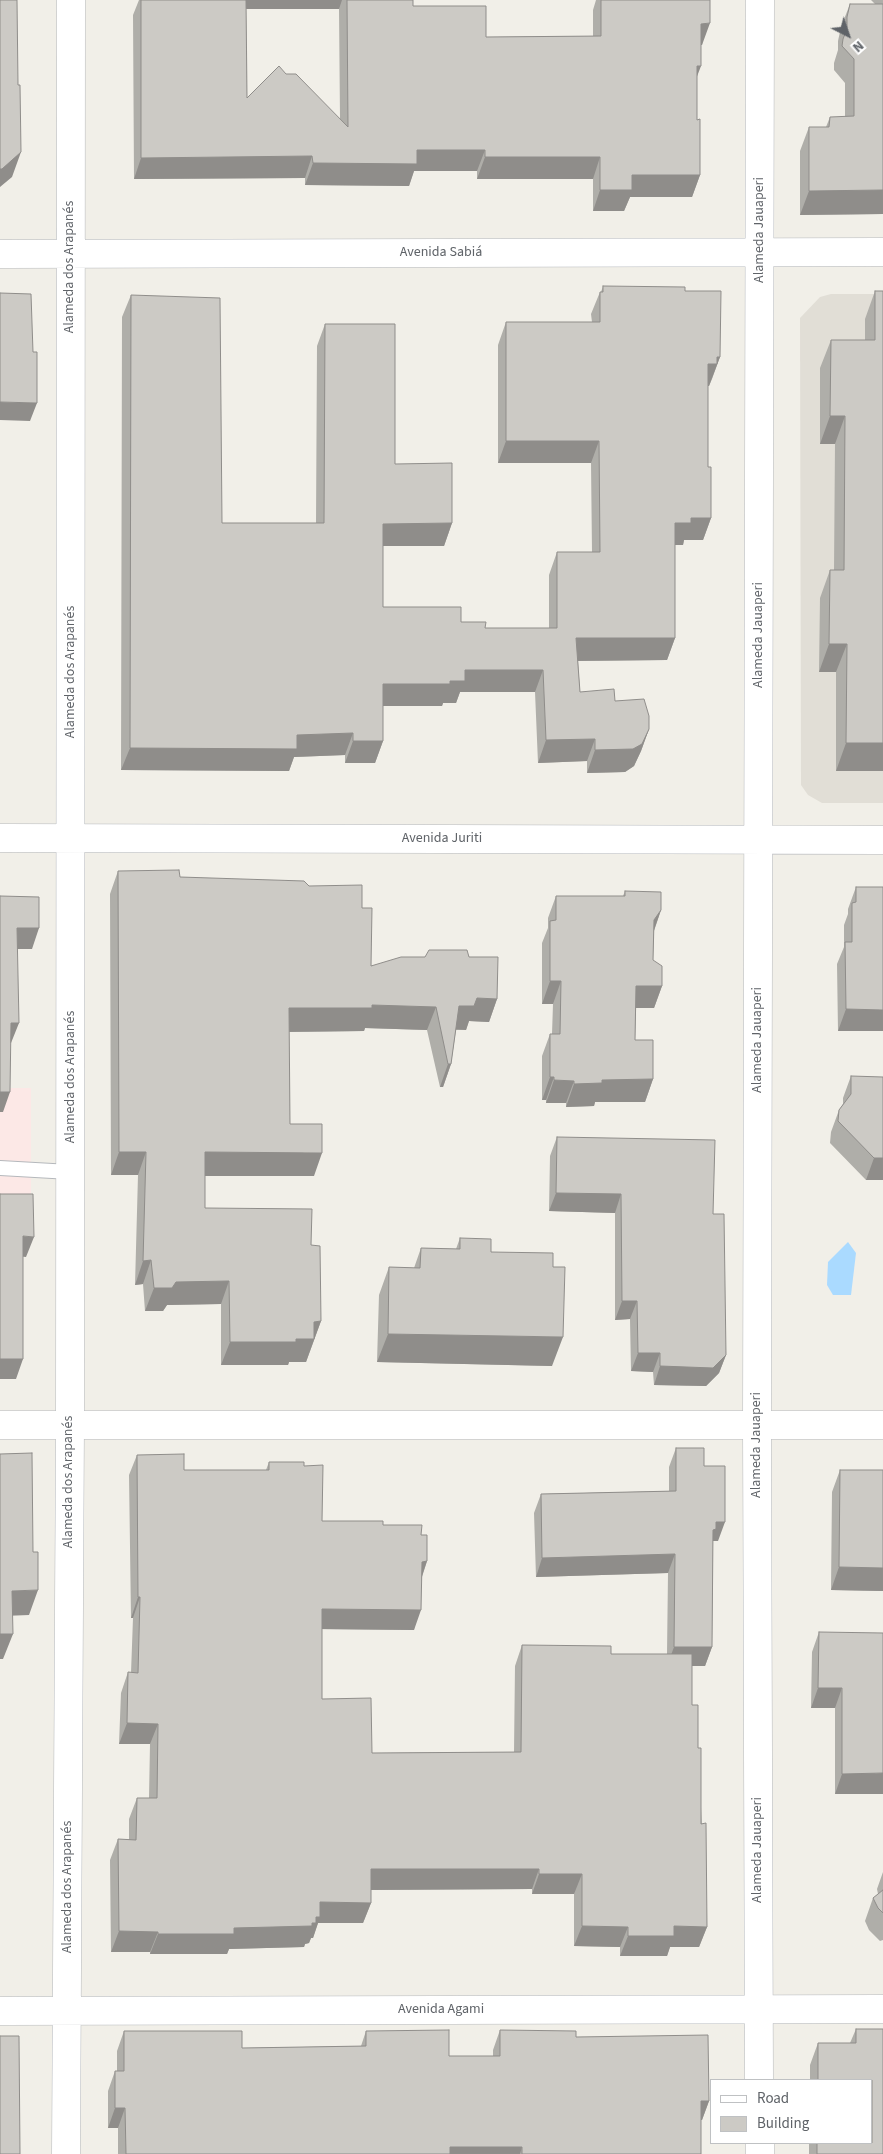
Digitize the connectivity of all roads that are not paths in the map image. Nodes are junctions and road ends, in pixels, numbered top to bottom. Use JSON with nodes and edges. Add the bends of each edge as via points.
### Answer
{"nodes":[{"id":1,"x":71,"y":0,"type":"edge"},
{"id":2,"x":760,"y":0,"type":"edge"},
{"id":3,"x":760,"y":252,"type":"junction"},
{"id":4,"x":883,"y":252,"type":"edge"},
{"id":5,"x":0,"y":254,"type":"edge"},
{"id":6,"x":70,"y":254,"type":"junction"},
{"id":7,"x":0,"y":838,"type":"edge"},
{"id":8,"x":71,"y":838,"type":"junction"},
{"id":9,"x":759,"y":839,"type":"junction"},
{"id":10,"x":883,"y":840,"type":"edge"},
{"id":11,"x":0,"y":1168,"type":"edge"},
{"id":12,"x":70,"y":1172,"type":"junction"},
{"id":13,"x":70,"y":1424,"type":"junction"},
{"id":14,"x":757,"y":1424,"type":"junction"},
{"id":15,"x":0,"y":1425,"type":"edge"},
{"id":16,"x":883,"y":1425,"type":"edge"},
{"id":17,"x":759,"y":2009,"type":"junction"},
{"id":18,"x":883,"y":2009,"type":"edge"},
{"id":19,"x":67,"y":2010,"type":"junction"},
{"id":20,"x":0,"y":2011,"type":"edge"},
{"id":21,"x":760,"y":2079,"type":"edge"},
{"id":22,"x":66,"y":2154,"type":"edge"}],
"edges":[{"from":1,"to":6,"type":"street","name":"Alameda dos Arapanés"},
{"from":2,"to":3,"type":"street","name":"Alameda Jauaperi"},
{"from":3,"to":4,"type":"street","name":"Avenida Sabiá"},
{"from":3,"to":6,"type":"street","name":"Avenida Sabiá"},
{"from":3,"to":9,"type":"street","name":"Alameda Jauaperi"},
{"from":5,"to":6,"type":"street","name":"Avenida Sabiá"},
{"from":6,"to":8,"type":"street","name":"Alameda dos Arapanés"},
{"from":7,"to":8,"type":"street","name":"Avenida Juriti"},
{"from":8,"to":9,"type":"street","name":"Avenida Juriti"},
{"from":8,"to":12,"type":"street","name":"Alameda dos Arapanés"},
{"from":9,"to":10,"type":"street","name":"Avenida Juriti"},
{"from":9,"to":14,"type":"street","name":"Alameda Jauaperi"},
{"from":11,"to":12,"type":"lane"},
{"from":12,"to":13,"type":"street","name":"Alameda dos Arapanés"},
{"from":13,"to":14,"type":"street"},
{"from":13,"to":15,"type":"street"},
{"from":13,"to":19,"type":"street","name":"Alameda dos Arapanés"},
{"from":14,"to":16,"type":"street"},
{"from":14,"to":17,"type":"street","name":"Alameda Jauaperi"},
{"from":17,"to":18,"type":"street","name":"Avenida Agami"},
{"from":17,"to":19,"type":"street","name":"Avenida Agami"},
{"from":17,"to":21,"type":"street","name":"Alameda Jauaperi"},
{"from":19,"to":20,"type":"street","name":"Avenida Agami"},
{"from":19,"to":22,"type":"street","name":"Alameda dos Arapanés"}]}
